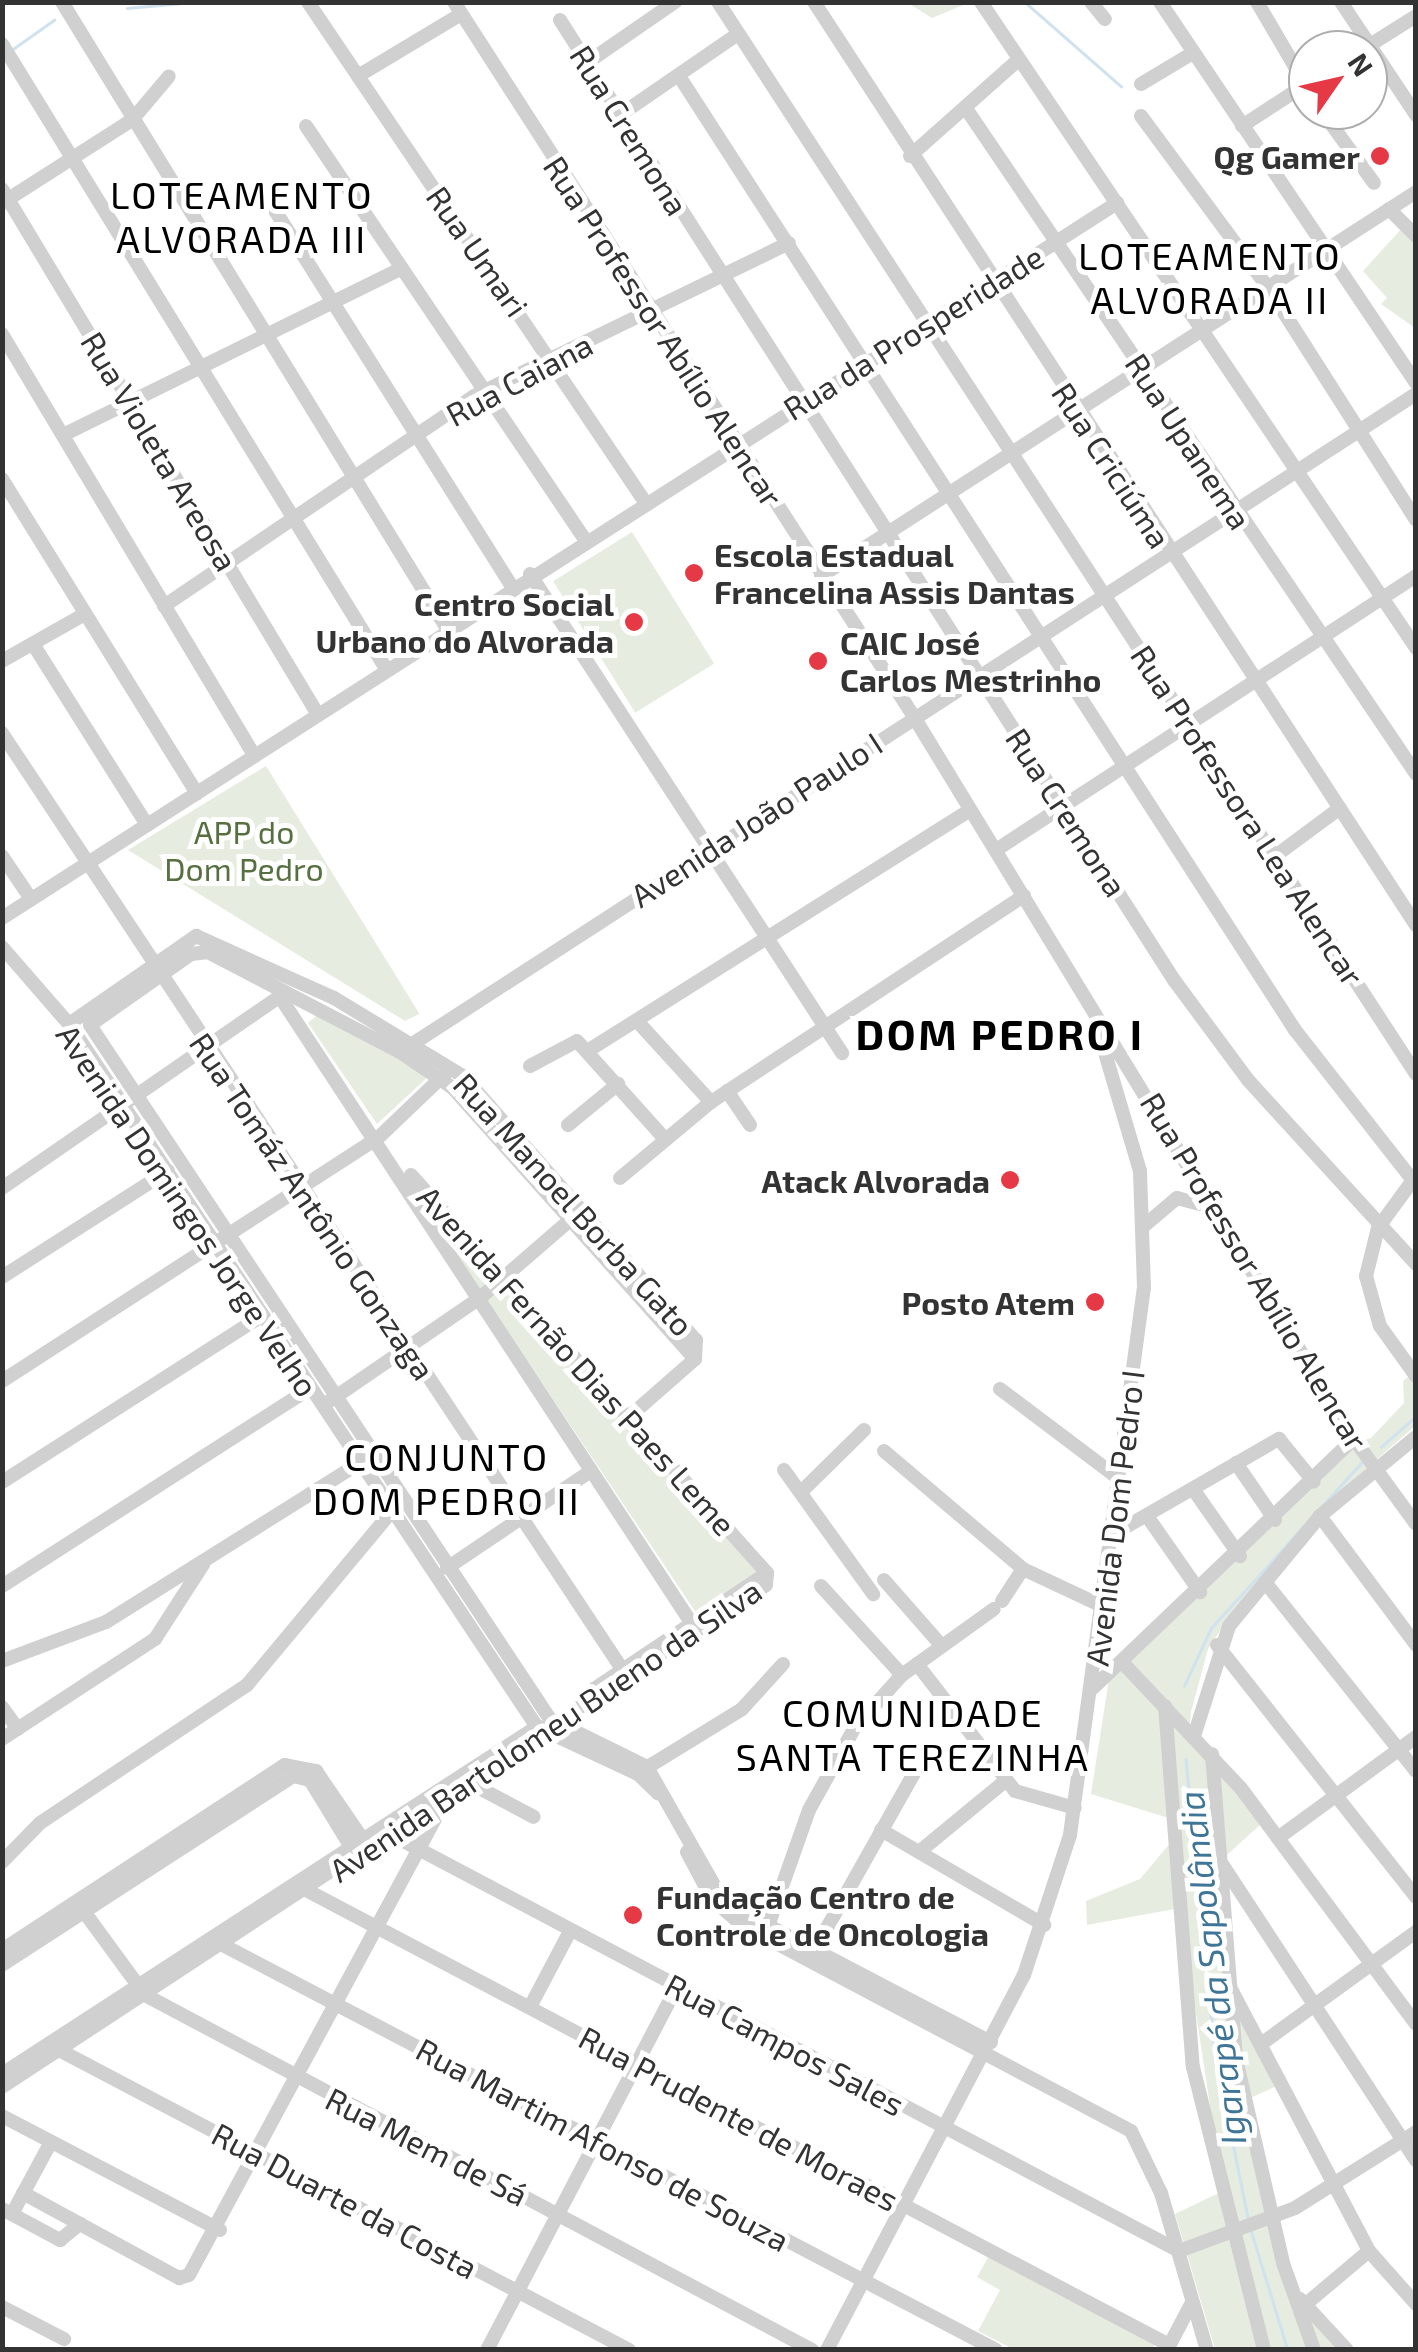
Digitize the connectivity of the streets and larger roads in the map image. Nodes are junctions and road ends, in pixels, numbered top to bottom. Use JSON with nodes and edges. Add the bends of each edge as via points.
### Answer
{"nodes":[{"id":1,"x":62,"y":2,"type":"edge"},
{"id":2,"x":308,"y":2,"type":"edge"},
{"id":3,"x":676,"y":2,"type":"edge"},
{"id":4,"x":718,"y":2,"type":"edge"},
{"id":5,"x":814,"y":2,"type":"edge"},
{"id":6,"x":981,"y":2,"type":"edge"},
{"id":7,"x":1090,"y":2,"type":"edge"},
{"id":8,"x":1160,"y":2,"type":"edge"},
{"id":9,"x":1257,"y":2,"type":"edge"},
{"id":10,"x":1341,"y":2,"type":"edge"},
{"id":11,"x":457,"y":8,"type":"edge"},
{"id":12,"x":1416,"y":16,"type":"edge"},
{"id":13,"x":1105,"y":19,"type":"dead end"},
{"id":14,"x":560,"y":20,"type":"dead end"},
{"id":15,"x":1356,"y":30,"type":"edge"},
{"id":16,"x":738,"y":34,"type":"junction"},
{"id":17,"x":1388,"y":34,"type":"edge"},
{"id":18,"x":6,"y":49,"type":"edge"},
{"id":19,"x":1191,"y":54,"type":"junction"},
{"id":20,"x":1288,"y":54,"type":"edge"},
{"id":21,"x":1017,"y":61,"type":"junction"},
{"id":22,"x":588,"y":62,"type":"junction"},
{"id":23,"x":169,"y":76,"type":"dead end"},
{"id":24,"x":358,"y":76,"type":"junction"},
{"id":25,"x":680,"y":76,"type":"junction"},
{"id":26,"x":1388,"y":79,"type":"edge"},
{"id":27,"x":1141,"y":84,"type":"dead end"},
{"id":28,"x":1288,"y":98,"type":"edge"},
{"id":29,"x":965,"y":107,"type":"junction"},
{"id":30,"x":620,"y":115,"type":"junction"},
{"id":31,"x":1141,"y":116,"type":"dead end"},
{"id":32,"x":1416,"y":116,"type":"edge"},
{"id":33,"x":132,"y":120,"type":"junction"},
{"id":34,"x":306,"y":126,"type":"dead end"},
{"id":35,"x":1242,"y":126,"type":"junction"},
{"id":36,"x":1336,"y":130,"type":"edge"},
{"id":37,"x":910,"y":156,"type":"junction"},
{"id":38,"x":72,"y":160,"type":"junction"},
{"id":39,"x":1374,"y":183,"type":"dead end"},
{"id":40,"x":259,"y":185,"type":"dead end"},
{"id":41,"x":1416,"y":192,"type":"edge"},
{"id":42,"x":5,"y":197,"type":"edge"},
{"id":43,"x":1117,"y":202,"type":"junction"},
{"id":44,"x":1389,"y":209,"type":"junction"},
{"id":45,"x":1416,"y":236,"type":"edge"},
{"id":46,"x":1055,"y":242,"type":"junction"},
{"id":47,"x":789,"y":243,"type":"junction"},
{"id":48,"x":1326,"y":247,"type":"junction"},
{"id":49,"x":401,"y":269,"type":"junction"},
{"id":50,"x":720,"y":276,"type":"junction"},
{"id":51,"x":992,"y":281,"type":"junction"},
{"id":52,"x":1268,"y":286,"type":"junction"},
{"id":53,"x":332,"y":302,"type":"junction"},
{"id":54,"x":649,"y":310,"type":"junction"},
{"id":55,"x":928,"y":320,"type":"junction"},
{"id":56,"x":1203,"y":327,"type":"junction"},
{"id":57,"x":263,"y":333,"type":"junction"},
{"id":58,"x":2,"y":334,"type":"edge"},
{"id":59,"x":554,"y":361,"type":"junction"},
{"id":60,"x":866,"y":361,"type":"junction"},
{"id":61,"x":197,"y":364,"type":"junction"},
{"id":62,"x":1142,"y":368,"type":"junction"},
{"id":63,"x":1416,"y":384,"type":"edge"},
{"id":64,"x":485,"y":394,"type":"junction"},
{"id":65,"x":1416,"y":394,"type":"edge"},
{"id":66,"x":131,"y":399,"type":"junction"},
{"id":67,"x":802,"y":402,"type":"junction"},
{"id":68,"x":1076,"y":411,"type":"junction"},
{"id":69,"x":1358,"y":430,"type":"junction"},
{"id":70,"x":63,"y":435,"type":"junction"},
{"id":71,"x":418,"y":435,"type":"junction"},
{"id":72,"x":736,"y":445,"type":"junction"},
{"id":73,"x":1012,"y":452,"type":"junction"},
{"id":74,"x":1294,"y":471,"type":"junction"},
{"id":75,"x":352,"y":478,"type":"junction"},
{"id":76,"x":2,"y":480,"type":"edge"},
{"id":77,"x":951,"y":492,"type":"junction"},
{"id":78,"x":646,"y":502,"type":"junction"},
{"id":79,"x":1233,"y":510,"type":"junction"},
{"id":80,"x":1416,"y":520,"type":"edge"},
{"id":81,"x":289,"y":521,"type":"junction"},
{"id":82,"x":887,"y":534,"type":"junction"},
{"id":83,"x":585,"y":539,"type":"junction"},
{"id":84,"x":1169,"y":551,"type":"junction"},
{"id":85,"x":227,"y":564,"type":"junction"},
{"id":86,"x":530,"y":574,"type":"junction"},
{"id":87,"x":821,"y":576,"type":"junction"},
{"id":88,"x":1416,"y":576,"type":"edge"},
{"id":89,"x":512,"y":586,"type":"junction"},
{"id":90,"x":1103,"y":595,"type":"junction"},
{"id":91,"x":1378,"y":599,"type":"junction"},
{"id":92,"x":164,"y":606,"type":"junction"},
{"id":93,"x":83,"y":615,"type":"junction"},
{"id":94,"x":446,"y":628,"type":"junction"},
{"id":95,"x":1041,"y":636,"type":"junction"},
{"id":96,"x":1319,"y":639,"type":"junction"},
{"id":97,"x":33,"y":644,"type":"junction"},
{"id":98,"x":1416,"y":648,"type":"edge"},
{"id":99,"x":2,"y":661,"type":"edge"},
{"id":100,"x":385,"y":667,"type":"junction"},
{"id":101,"x":979,"y":676,"type":"junction"},
{"id":102,"x":1254,"y":682,"type":"junction"},
{"id":103,"x":317,"y":713,"type":"junction"},
{"id":104,"x":914,"y":717,"type":"junction"},
{"id":105,"x":1191,"y":724,"type":"junction"},
{"id":106,"x":2,"y":732,"type":"edge"},
{"id":107,"x":255,"y":756,"type":"junction"},
{"id":108,"x":1127,"y":768,"type":"junction"},
{"id":109,"x":1416,"y":774,"type":"edge"},
{"id":110,"x":197,"y":794,"type":"junction"},
{"id":111,"x":1064,"y":807,"type":"junction"},
{"id":112,"x":1340,"y":808,"type":"junction"},
{"id":113,"x":970,"y":810,"type":"junction"},
{"id":114,"x":147,"y":825,"type":"junction"},
{"id":115,"x":709,"y":850,"type":"junction"},
{"id":116,"x":996,"y":850,"type":"junction"},
{"id":117,"x":1278,"y":854,"type":"junction"},
{"id":118,"x":2,"y":856,"type":"edge"},
{"id":119,"x":86,"y":863,"type":"junction"},
{"id":120,"x":1024,"y":896,"type":"junction"},
{"id":121,"x":30,"y":899,"type":"junction"},
{"id":122,"x":2,"y":918,"type":"edge"},
{"id":123,"x":1416,"y":925,"type":"edge"},
{"id":124,"x":770,"y":940,"type":"junction"},
{"id":125,"x":2,"y":947,"type":"edge"},
{"id":126,"x":155,"y":969,"type":"junction"},
{"id":127,"x":302,"y":981,"type":"junction"},
{"id":128,"x":283,"y":995,"type":"junction"},
{"id":129,"x":334,"y":998,"type":"junction"},
{"id":130,"x":1088,"y":998,"type":"junction"},
{"id":131,"x":314,"y":1007,"type":"junction"},
{"id":132,"x":637,"y":1021,"type":"junction"},
{"id":133,"x":298,"y":1023,"type":"junction"},
{"id":134,"x":69,"y":1024,"type":"junction"},
{"id":135,"x":90,"y":1025,"type":"joint"},
{"id":136,"x":824,"y":1026,"type":"junction"},
{"id":137,"x":414,"y":1042,"type":"junction"},
{"id":138,"x":205,"y":1045,"type":"junction"},
{"id":139,"x":589,"y":1050,"type":"junction"},
{"id":140,"x":400,"y":1052,"type":"junction"},
{"id":141,"x":842,"y":1053,"type":"dead end"},
{"id":142,"x":447,"y":1064,"type":"junction"},
{"id":143,"x":530,"y":1066,"type":"dead end"},
{"id":144,"x":1416,"y":1074,"type":"edge"},
{"id":145,"x":444,"y":1080,"type":"junction"},
{"id":146,"x":1141,"y":1082,"type":"junction"},
{"id":147,"x":618,"y":1084,"type":"junction"},
{"id":148,"x":1120,"y":1089,"type":"junction"},
{"id":149,"x":727,"y":1091,"type":"junction"},
{"id":150,"x":711,"y":1102,"type":"junction"},
{"id":151,"x":130,"y":1104,"type":"junction"},
{"id":152,"x":568,"y":1124,"type":"dead end"},
{"id":153,"x":750,"y":1125,"type":"dead end"},
{"id":154,"x":664,"y":1138,"type":"junction"},
{"id":155,"x":382,"y":1143,"type":"junction"},
{"id":156,"x":168,"y":1171,"type":"junction"},
{"id":157,"x":1140,"y":1172,"type":"junction"},
{"id":158,"x":1199,"y":1175,"type":"junction"},
{"id":159,"x":1414,"y":1177,"type":"edge"},
{"id":160,"x":620,"y":1178,"type":"dead end"},
{"id":161,"x":2,"y":1188,"type":"edge"},
{"id":162,"x":302,"y":1189,"type":"junction"},
{"id":163,"x":1190,"y":1196,"type":"junction"},
{"id":164,"x":1166,"y":1200,"type":"junction"},
{"id":165,"x":1220,"y":1210,"type":"junction"},
{"id":166,"x":577,"y":1213,"type":"junction"},
{"id":167,"x":1145,"y":1225,"type":"junction"},
{"id":168,"x":1378,"y":1228,"type":"junction"},
{"id":169,"x":222,"y":1240,"type":"junction"},
{"id":170,"x":1416,"y":1264,"type":"edge"},
{"id":171,"x":2,"y":1277,"type":"edge"},
{"id":172,"x":506,"y":1278,"type":"junction"},
{"id":173,"x":480,"y":1298,"type":"junction"},
{"id":174,"x":262,"y":1316,"type":"junction"},
{"id":175,"x":407,"y":1348,"type":"junction"},
{"id":176,"x":1416,"y":1376,"type":"edge"},
{"id":177,"x":2,"y":1381,"type":"edge"},
{"id":178,"x":309,"y":1388,"type":"junction"},
{"id":179,"x":1000,"y":1389,"type":"dead end"},
{"id":180,"x":335,"y":1397,"type":"junction"},
{"id":181,"x":321,"y":1406,"type":"junction"},
{"id":182,"x":630,"y":1416,"type":"junction"},
{"id":183,"x":864,"y":1430,"type":"dead end"},
{"id":184,"x":1416,"y":1437,"type":"edge"},
{"id":185,"x":1354,"y":1439,"type":"junction"},
{"id":186,"x":884,"y":1451,"type":"dead end"},
{"id":187,"x":365,"y":1459,"type":"junction"},
{"id":188,"x":1236,"y":1462,"type":"junction"},
{"id":189,"x":1374,"y":1468,"type":"junction"},
{"id":190,"x":784,"y":1470,"type":"dead end"},
{"id":191,"x":592,"y":1471,"type":"junction"},
{"id":192,"x":1122,"y":1480,"type":"junction"},
{"id":193,"x":2,"y":1482,"type":"edge"},
{"id":194,"x":1314,"y":1482,"type":"junction"},
{"id":195,"x":1193,"y":1490,"type":"junction"},
{"id":196,"x":802,"y":1491,"type":"junction"},
{"id":197,"x":391,"y":1512,"type":"junction"},
{"id":198,"x":1147,"y":1516,"type":"junction"},
{"id":199,"x":1320,"y":1516,"type":"junction"},
{"id":200,"x":521,"y":1519,"type":"junction"},
{"id":201,"x":1275,"y":1520,"type":"junction"},
{"id":202,"x":1416,"y":1524,"type":"edge"},
{"id":203,"x":1117,"y":1532,"type":"junction"},
{"id":204,"x":1240,"y":1556,"type":"junction"},
{"id":205,"x":206,"y":1558,"type":"junction"},
{"id":206,"x":447,"y":1568,"type":"junction"},
{"id":207,"x":1023,"y":1570,"type":"junction"},
{"id":208,"x":768,"y":1573,"type":"joint"},
{"id":209,"x":884,"y":1580,"type":"dead end"},
{"id":210,"x":1266,"y":1582,"type":"junction"},
{"id":211,"x":2,"y":1586,"type":"edge"},
{"id":212,"x":820,"y":1586,"type":"dead end"},
{"id":213,"x":1200,"y":1592,"type":"junction"},
{"id":214,"x":873,"y":1594,"type":"dead end"},
{"id":215,"x":1104,"y":1607,"type":"junction"},
{"id":216,"x":694,"y":1627,"type":"junction"},
{"id":217,"x":941,"y":1645,"type":"junction"},
{"id":218,"x":1217,"y":1645,"type":"junction"},
{"id":219,"x":1416,"y":1645,"type":"edge"},
{"id":220,"x":2,"y":1661,"type":"edge"},
{"id":221,"x":1122,"y":1662,"type":"junction"},
{"id":222,"x":782,"y":1664,"type":"dead end"},
{"id":223,"x":917,"y":1664,"type":"junction"},
{"id":224,"x":625,"y":1674,"type":"junction"},
{"id":225,"x":902,"y":1675,"type":"junction"},
{"id":226,"x":1093,"y":1688,"type":"junction"},
{"id":227,"x":1165,"y":1706,"type":"junction"},
{"id":228,"x":2,"y":1707,"type":"edge"},
{"id":229,"x":548,"y":1726,"type":"junction"},
{"id":230,"x":18,"y":1729,"type":"junction"},
{"id":231,"x":1194,"y":1736,"type":"junction"},
{"id":232,"x":1416,"y":1737,"type":"edge"},
{"id":233,"x":2,"y":1740,"type":"edge"},
{"id":234,"x":1400,"y":1749,"type":"junction"},
{"id":235,"x":1212,"y":1754,"type":"junction"},
{"id":236,"x":643,"y":1770,"type":"junction"},
{"id":237,"x":1416,"y":1771,"type":"edge"},
{"id":238,"x":914,"y":1772,"type":"dead end"},
{"id":239,"x":1005,"y":1781,"type":"junction"},
{"id":240,"x":470,"y":1783,"type":"junction"},
{"id":241,"x":1240,"y":1786,"type":"junction"},
{"id":242,"x":1336,"y":1795,"type":"junction"},
{"id":243,"x":442,"y":1796,"type":"junction"},
{"id":244,"x":1216,"y":1806,"type":"junction"},
{"id":245,"x":1075,"y":1808,"type":"junction"},
{"id":246,"x":534,"y":1816,"type":"dead end"},
{"id":247,"x":881,"y":1830,"type":"junction"},
{"id":248,"x":392,"y":1835,"type":"junction"},
{"id":249,"x":1278,"y":1838,"type":"junction"},
{"id":250,"x":361,"y":1848,"type":"junction"},
{"id":251,"x":417,"y":1852,"type":"junction"},
{"id":252,"x":919,"y":1852,"type":"junction"},
{"id":253,"x":2,"y":1862,"type":"edge"},
{"id":254,"x":1221,"y":1862,"type":"junction"},
{"id":255,"x":308,"y":1891,"type":"junction"},
{"id":256,"x":1416,"y":1897,"type":"edge"},
{"id":257,"x":1245,"y":1900,"type":"junction"},
{"id":258,"x":1224,"y":1902,"type":"junction"},
{"id":259,"x":81,"y":1908,"type":"junction"},
{"id":260,"x":1044,"y":1925,"type":"junction"},
{"id":261,"x":380,"y":1928,"type":"junction"},
{"id":262,"x":570,"y":1931,"type":"junction"},
{"id":263,"x":766,"y":1932,"type":"junction"},
{"id":264,"x":1416,"y":1932,"type":"edge"},
{"id":265,"x":216,"y":1942,"type":"junction"},
{"id":266,"x":815,"y":1949,"type":"junction"},
{"id":267,"x":2,"y":1950,"type":"edge"},
{"id":268,"x":2,"y":1965,"type":"edge"},
{"id":269,"x":1370,"y":1965,"type":"junction"},
{"id":270,"x":676,"y":1986,"type":"junction"},
{"id":271,"x":1231,"y":1990,"type":"junction"},
{"id":272,"x":140,"y":1991,"type":"junction"},
{"id":273,"x":338,"y":2004,"type":"junction"},
{"id":274,"x":530,"y":2007,"type":"junction"},
{"id":275,"x":1312,"y":2008,"type":"junction"},
{"id":276,"x":1416,"y":2024,"type":"edge"},
{"id":277,"x":1261,"y":2044,"type":"junction"},
{"id":278,"x":988,"y":2047,"type":"junction"},
{"id":279,"x":61,"y":2051,"type":"junction"},
{"id":280,"x":636,"y":2065,"type":"junction"},
{"id":281,"x":2,"y":2074,"type":"edge"},
{"id":282,"x":297,"y":2079,"type":"junction"},
{"id":283,"x":2,"y":2087,"type":"edge"},
{"id":284,"x":2,"y":2116,"type":"edge"},
{"id":285,"x":944,"y":2130,"type":"junction"},
{"id":286,"x":1416,"y":2132,"type":"edge"},
{"id":287,"x":596,"y":2140,"type":"junction"},
{"id":288,"x":1402,"y":2141,"type":"junction"},
{"id":289,"x":51,"y":2142,"type":"junction"},
{"id":290,"x":259,"y":2154,"type":"junction"},
{"id":291,"x":1416,"y":2160,"type":"edge"},
{"id":292,"x":1333,"y":2184,"type":"junction"},
{"id":293,"x":23,"y":2193,"type":"junction"},
{"id":294,"x":904,"y":2205,"type":"junction"},
{"id":295,"x":7,"y":2212,"type":"edge"},
{"id":296,"x":558,"y":2214,"type":"junction"},
{"id":297,"x":1268,"y":2220,"type":"junction"},
{"id":298,"x":80,"y":2224,"type":"junction"},
{"id":299,"x":220,"y":2230,"type":"junction"},
{"id":300,"x":1234,"y":2234,"type":"junction"},
{"id":301,"x":1370,"y":2251,"type":"junction"},
{"id":302,"x":1178,"y":2252,"type":"junction"},
{"id":303,"x":864,"y":2280,"type":"junction"},
{"id":304,"x":518,"y":2290,"type":"junction"},
{"id":305,"x":1291,"y":2290,"type":"junction"},
{"id":306,"x":1191,"y":2304,"type":"junction"},
{"id":307,"x":1306,"y":2304,"type":"junction"},
{"id":308,"x":1416,"y":2304,"type":"edge"},
{"id":309,"x":2,"y":2307,"type":"edge"},
{"id":310,"x":1322,"y":2322,"type":"junction"},
{"id":311,"x":64,"y":2340,"type":"dead end"},
{"id":312,"x":1310,"y":2343,"type":"edge"},
{"id":313,"x":1168,"y":2347,"type":"edge"},
{"id":314,"x":487,"y":2350,"type":"edge"},
{"id":315,"x":629,"y":2350,"type":"edge"},
{"id":316,"x":812,"y":2350,"type":"edge"},
{"id":317,"x":826,"y":2350,"type":"edge"},
{"id":318,"x":996,"y":2350,"type":"edge"},
{"id":319,"x":1207,"y":2350,"type":"edge"},
{"id":320,"x":1264,"y":2350,"type":"edge"},
{"id":321,"x":1347,"y":2350,"type":"edge"}],
"edges":[{"from":1,"to":33,"type":"street"},
{"from":2,"to":24,"type":"street","name":"Rua Umari"},
{"from":3,"to":22,"type":"street"},
{"from":4,"to":16,"type":"street","name":"Rua Professora Lea Alencar"},
{"from":5,"to":37,"type":"street","name":"Rua Criciúma"},
{"from":6,"to":21,"type":"street"},
{"from":7,"to":13,"type":"street"},
{"from":8,"to":19,"type":"street"},
{"from":9,"to":20,"type":"street"},
{"from":10,"to":15,"type":"street"},
{"from":11,"to":24,"type":"street"},
{"from":11,"to":54,"type":"street","name":"Rua Professor Abílio Alencar"},
{"from":12,"to":17,"type":"street"},
{"from":14,"to":22,"type":"street","name":"Rua Cremona"},
{"from":16,"to":25,"type":"street"},
{"from":16,"to":55,"type":"street","name":"Rua Professora Lea Alencar"},
{"from":18,"to":38,"type":"street"},
{"from":19,"to":27,"type":"street"},
{"from":19,"to":35,"type":"street"},
{"from":21,"to":29,"type":"street"},
{"from":21,"to":43,"type":"street"},
{"from":22,"to":30,"type":"street","name":"Rua Cremona"},
{"from":23,"to":33,"type":"street"},
{"from":24,"to":59,"type":"street","name":"Rua Umari"},
{"from":25,"to":30,"type":"street"},
{"from":25,"to":47,"type":"street"},
{"from":26,"to":32,"type":"street"},
{"from":28,"to":35,"type":"street"},
{"from":29,"to":37,"type":"street"},
{"from":29,"to":46,"type":"street","name":"Rua Upanema"},
{"from":30,"to":50,"type":"street","name":"Rua Cremona"},
{"from":31,"to":52,"type":"street"},
{"from":33,"to":38,"type":"street"},
{"from":33,"to":57,"type":"street"},
{"from":34,"to":49,"type":"street"},
{"from":35,"to":48,"type":"street"},
{"from":36,"to":39,"type":"street"},
{"from":37,"to":51,"type":"street","name":"Rua Criciúma"},
{"from":38,"to":42,"type":"street"},
{"from":38,"to":61,"type":"street"},
{"from":40,"to":53,"type":"street"},
{"from":41,"to":44,"type":"street"},
{"from":42,"to":66,"type":"street","name":"Rua Violeta Areosa"},
{"from":43,"to":46,"type":"street","name":"Rua da Prosperidade"},
{"from":43,"to":56,"type":"street"},
{"from":44,"to":45,"type":"street"},
{"from":44,"to":48,"type":"street"},
{"from":46,"to":51,"type":"street","name":"Rua da Prosperidade"},
{"from":46,"to":62,"type":"street","name":"Rua Upanema"},
{"from":47,"to":50,"type":"street","name":"Rua Caiana"},
{"from":47,"to":60,"type":"street"},
{"from":48,"to":52,"type":"street"},
{"from":48,"to":63,"type":"street"},
{"from":49,"to":53,"type":"street"},
{"from":49,"to":64,"type":"street"},
{"from":50,"to":54,"type":"street","name":"Rua Caiana"},
{"from":50,"to":67,"type":"street","name":"Rua Cremona"},
{"from":51,"to":55,"type":"street","name":"Rua da Prosperidade"},
{"from":51,"to":68,"type":"street","name":"Rua Criciúma"},
{"from":52,"to":56,"type":"street"},
{"from":52,"to":69,"type":"street"},
{"from":53,"to":57,"type":"street"},
{"from":53,"to":71,"type":"street"},
{"from":54,"to":59,"type":"street","name":"Rua Caiana"},
{"from":54,"to":72,"type":"street","name":"Rua Professor Abílio Alencar"},
{"from":55,"to":60,"type":"street","name":"Rua da Prosperidade"},
{"from":55,"to":73,"type":"street","name":"Rua Professora Lea Alencar"},
{"from":56,"to":62,"type":"street"},
{"from":56,"to":74,"type":"street"},
{"from":57,"to":61,"type":"street"},
{"from":57,"to":75,"type":"street"},
{"from":58,"to":70,"type":"street"},
{"from":59,"to":64,"type":"street","name":"Rua Caiana"},
{"from":59,"to":78,"type":"street","name":"Rua Umari"},
{"from":60,"to":67,"type":"street","name":"Rua da Prosperidade"},
{"from":60,"to":77,"type":"street"},
{"from":61,"to":66,"type":"street"},
{"from":61,"to":81,"type":"street"},
{"from":62,"to":68,"type":"street"},
{"from":62,"to":79,"type":"street","name":"Rua Upanema"},
{"from":64,"to":71,"type":"street","name":"Rua Caiana"},
{"from":64,"to":83,"type":"street"},
{"from":65,"to":69,"type":"street","name":"Avenida João Paulo I"},
{"from":66,"to":70,"type":"street"},
{"from":66,"to":85,"type":"street","name":"Rua Violeta Areosa"},
{"from":67,"to":72,"type":"street","name":"Rua da Prosperidade"},
{"from":67,"to":82,"type":"street","name":"Rua Cremona"},
{"from":68,"to":73,"type":"street"},
{"from":68,"to":84,"type":"street","name":"Rua Criciúma"},
{"from":69,"to":74,"type":"street","name":"Avenida João Paulo I"},
{"from":69,"to":80,"type":"street"},
{"from":70,"to":92,"type":"street"},
{"from":71,"to":75,"type":"street","name":"Rua Caiana"},
{"from":71,"to":89,"type":"street"},
{"from":72,"to":78,"type":"street","name":"Rua da Prosperidade"},
{"from":72,"to":87,"type":"street","name":"Rua Professor Abílio Alencar"},
{"from":73,"to":77,"type":"street"},
{"from":73,"to":90,"type":"street","name":"Rua Professora Lea Alencar"},
{"from":74,"to":79,"type":"street","name":"Avenida João Paulo I"},
{"from":74,"to":91,"type":"street"},
{"from":75,"to":81,"type":"street","name":"Rua Caiana"},
{"from":75,"to":94,"type":"street"},
{"from":76,"to":93,"type":"street"},
{"from":77,"to":82,"type":"street"},
{"from":77,"to":95,"type":"street"},
{"from":78,"to":83,"type":"street","name":"Rua da Prosperidade"},
{"from":79,"to":84,"type":"street","name":"Avenida João Paulo I"},
{"from":79,"to":96,"type":"street","name":"Rua Upanema"},
{"from":81,"to":85,"type":"street","name":"Rua Caiana"},
{"from":81,"to":100,"type":"street"},
{"from":82,"to":87,"type":"street"},
{"from":82,"to":101,"type":"street","name":"Rua Cremona"},
{"from":83,"to":86,"type":"street","name":"Rua da Prosperidade"},
{"from":84,"to":90,"type":"street","name":"Avenida João Paulo I"},
{"from":84,"to":102,"type":"street","name":"Rua Criciúma"},
{"from":85,"to":92,"type":"street","name":"Rua Caiana"},
{"from":85,"to":103,"type":"street","name":"Rua Violeta Areosa"},
{"from":86,"to":89,"type":"street","name":"Rua da Prosperidade"},
{"from":86,"to":115,"type":"street"},
{"from":87,"to":104,"type":"street","name":"Rua Professor Abílio Alencar"},
{"from":88,"to":91,"type":"street"},
{"from":89,"to":94,"type":"street","name":"Rua da Prosperidade"},
{"from":90,"to":95,"type":"street","name":"Avenida João Paulo I"},
{"from":90,"to":105,"type":"street","name":"Rua Professora Lea Alencar"},
{"from":91,"to":96,"type":"street"},
{"from":91,"to":98,"type":"street"},
{"from":92,"to":107,"type":"street"},
{"from":93,"to":97,"type":"street"},
{"from":93,"to":110,"type":"street"},
{"from":94,"to":100,"type":"street","name":"Rua da Prosperidade"},
{"from":95,"to":101,"type":"street","name":"Avenida João Paulo I"},
{"from":95,"to":108,"type":"street"},
{"from":96,"to":102,"type":"street"},
{"from":96,"to":109,"type":"street","name":"Rua Upanema"},
{"from":97,"to":99,"type":"street"},
{"from":97,"to":114,"type":"street"},
{"from":100,"to":103,"type":"street","name":"Rua da Prosperidade"},
{"from":101,"to":104,"type":"street","name":"Avenida João Paulo I"},
{"from":101,"to":111,"type":"street","name":"Rua Cremona"},
{"from":102,"to":105,"type":"street"},
{"from":102,"to":112,"type":"street","name":"Rua Criciúma"},
{"from":103,"to":107,"type":"street","name":"Rua da Prosperidade"},
{"from":104,"to":113,"type":"street","name":"Rua Professor Abílio Alencar"},
{"from":104,"to":115,"type":"street","name":"Avenida João Paulo I"},
{"from":105,"to":108,"type":"street"},
{"from":105,"to":117,"type":"street","name":"Rua Professora Lea Alencar"},
{"from":106,"to":119,"type":"street","name":"Rua Tomáz Antônio Gonzaga"},
{"from":107,"to":110,"type":"street","name":"Rua da Prosperidade"},
{"from":108,"to":111,"type":"street"},
{"from":108,"to":159,"type":"street","via":[[1294,1030]]},
{"from":110,"to":114,"type":"street","name":"Rua da Prosperidade"},
{"from":111,"to":116,"type":"street"},
{"from":111,"to":168,"type":"street","name":"Rua Cremona","via":[[1213,1036]]},
{"from":112,"to":117,"type":"street"},
{"from":112,"to":123,"type":"street","name":"Rua Criciúma"},
{"from":113,"to":116,"type":"street","name":"Rua Professor Abílio Alencar"},
{"from":113,"to":124,"type":"street"},
{"from":114,"to":119,"type":"street","name":"Rua da Prosperidade"},
{"from":115,"to":124,"type":"street"},
{"from":115,"to":137,"type":"street","name":"Avenida João Paulo I"},
{"from":116,"to":120,"type":"street","name":"Rua Professor Abílio Alencar"},
{"from":117,"to":144,"type":"street","name":"Rua Professora Lea Alencar"},
{"from":118,"to":121,"type":"street"},
{"from":119,"to":121,"type":"street","name":"Rua da Prosperidade"},
{"from":119,"to":126,"type":"street","name":"Rua Tomáz Antônio Gonzaga"},
{"from":120,"to":130,"type":"street","name":"Rua Professor Abílio Alencar"},
{"from":120,"to":136,"type":"street"},
{"from":121,"to":122,"type":"street","name":"Rua da Prosperidade"},
{"from":124,"to":132,"type":"street"},
{"from":124,"to":136,"type":"street"},
{"from":125,"to":134,"type":"street","name":"Avenida Domingos Jorge Velho"},
{"from":126,"to":127,"type":"street","name":"Rua Manoel Borba Gato","via":[[205,936]]},
{"from":126,"to":128,"type":"street","name":"Rua Manoel Borba Gato","via":[[208,952]]},
{"from":126,"to":134,"type":"street","name":"Rua Manoel Borba Gato"},
{"from":126,"to":135,"type":"street","name":"Rua Manoel Borba Gato"},
{"from":126,"to":138,"type":"street","name":"Rua Tomáz Antônio Gonzaga"},
{"from":127,"to":128,"type":"street"},
{"from":127,"to":129,"type":"street","name":"Rua Manoel Borba Gato"},
{"from":128,"to":131,"type":"street","name":"Rua Manoel Borba Gato"},
{"from":128,"to":133,"type":"street","name":"Avenida Fernão Dias Paes Leme"},
{"from":128,"to":138,"type":"street"},
{"from":129,"to":131,"type":"street"},
{"from":129,"to":137,"type":"street","name":"Rua Manoel Borba Gato"},
{"from":130,"to":146,"type":"street","name":"Rua Professor Abílio Alencar"},
{"from":130,"to":148,"type":"street","name":"Avenida Dom Pedro I"},
{"from":131,"to":133,"type":"street"},
{"from":131,"to":140,"type":"street","name":"Rua Manoel Borba Gato"},
{"from":132,"to":139,"type":"street"},
{"from":132,"to":150,"type":"street"},
{"from":133,"to":155,"type":"street","name":"Avenida Fernão Dias Paes Leme"},
{"from":134,"to":151,"type":"street","name":"Avenida Domingos Jorge Velho"},
{"from":135,"to":151,"type":"street","name":"Avenida Domingos Jorge Velho"},
{"from":136,"to":141,"type":"street"},
{"from":136,"to":149,"type":"street"},
{"from":137,"to":140,"type":"street","name":"Avenida João Paulo I"},
{"from":137,"to":142,"type":"street","name":"Rua Manoel Borba Gato"},
{"from":138,"to":151,"type":"street"},
{"from":138,"to":162,"type":"street","name":"Rua Tomáz Antônio Gonzaga"},
{"from":139,"to":143,"type":"street","via":[[568,1042]]},
{"from":139,"to":147,"type":"street"},
{"from":140,"to":145,"type":"street","name":"Rua Manoel Borba Gato"},
{"from":142,"to":145,"type":"street"},
{"from":142,"to":166,"type":"street","name":"Rua Manoel Borba Gato"},
{"from":145,"to":155,"type":"street"},
{"from":145,"to":166,"type":"street","name":"Rua Manoel Borba Gato"},
{"from":146,"to":148,"type":"street"},
{"from":146,"to":158,"type":"street","name":"Rua Professor Abílio Alencar"},
{"from":147,"to":152,"type":"street"},
{"from":147,"to":154,"type":"street"},
{"from":148,"to":157,"type":"street","name":"Avenida Dom Pedro I"},
{"from":149,"to":150,"type":"street"},
{"from":149,"to":153,"type":"street"},
{"from":150,"to":154,"type":"street"},
{"from":151,"to":156,"type":"street","name":"Avenida Domingos Jorge Velho"},
{"from":151,"to":161,"type":"street"},
{"from":151,"to":169,"type":"street","name":"Avenida Domingos Jorge Velho"},
{"from":154,"to":160,"type":"street"},
{"from":155,"to":162,"type":"street"},
{"from":155,"to":172,"type":"street","name":"Avenida Fernão Dias Paes Leme"},
{"from":155,"to":173,"type":"street","name":"Avenida Fernão Dias Paes Leme"},
{"from":156,"to":169,"type":"street","name":"Avenida Domingos Jorge Velho"},
{"from":156,"to":171,"type":"street"},
{"from":157,"to":164,"type":"street"},
{"from":157,"to":167,"type":"street","name":"Avenida Dom Pedro I"},
{"from":158,"to":163,"type":"street"},
{"from":158,"to":165,"type":"street","name":"Rua Professor Abílio Alencar"},
{"from":159,"to":168,"type":"street"},
{"from":162,"to":169,"type":"street"},
{"from":162,"to":175,"type":"street","name":"Rua Tomáz Antônio Gonzaga"},
{"from":163,"to":164,"type":"street"},
{"from":163,"to":165,"type":"street"},
{"from":164,"to":167,"type":"street"},
{"from":165,"to":185,"type":"street","name":"Rua Professor Abílio Alencar"},
{"from":166,"to":172,"type":"street"},
{"from":166,"to":182,"type":"street","name":"Rua Manoel Borba Gato","via":[[694,1359]]},
{"from":167,"to":192,"type":"street","name":"Avenida Dom Pedro I"},
{"from":168,"to":170,"type":"street","name":"Rua Cremona"},
{"from":168,"to":176,"type":"street","via":[[1366,1276],[1373,1309]]},
{"from":169,"to":174,"type":"street","name":"Avenida Domingos Jorge Velho"},
{"from":169,"to":177,"type":"street"},
{"from":169,"to":180,"type":"street","name":"Avenida Domingos Jorge Velho"},
{"from":172,"to":173,"type":"street"},
{"from":172,"to":182,"type":"street","name":"Avenida Fernão Dias Paes Leme"},
{"from":173,"to":175,"type":"street"},
{"from":173,"to":191,"type":"street","name":"Avenida Fernão Dias Paes Leme"},
{"from":174,"to":178,"type":"street","name":"Avenida Domingos Jorge Velho"},
{"from":174,"to":193,"type":"street"},
{"from":175,"to":180,"type":"street"},
{"from":175,"to":200,"type":"street","name":"Rua Tomáz Antônio Gonzaga"},
{"from":178,"to":181,"type":"street","name":"Avenida Domingos Jorge Velho"},
{"from":178,"to":211,"type":"street"},
{"from":179,"to":192,"type":"street"},
{"from":180,"to":181,"type":"street"},
{"from":180,"to":187,"type":"street","name":"Avenida Domingos Jorge Velho"},
{"from":181,"to":187,"type":"street","name":"Avenida Domingos Jorge Velho"},
{"from":182,"to":208,"type":"street","name":"Avenida Fernão Dias Paes Leme"},
{"from":183,"to":196,"type":"street"},
{"from":184,"to":189,"type":"street"},
{"from":185,"to":189,"type":"street","name":"Rua Professor Abílio Alencar"},
{"from":185,"to":194,"type":"street"},
{"from":186,"to":207,"type":"street"},
{"from":187,"to":197,"type":"street","name":"Avenida Domingos Jorge Velho"},
{"from":187,"to":205,"type":"street"},
{"from":187,"to":206,"type":"street","name":"Avenida Domingos Jorge Velho"},
{"from":188,"to":194,"type":"street","via":[[1287,1443]]},
{"from":188,"to":195,"type":"street"},
{"from":188,"to":201,"type":"street"},
{"from":189,"to":199,"type":"street"},
{"from":189,"to":202,"type":"street","name":"Rua Professor Abílio Alencar"},
{"from":190,"to":196,"type":"street"},
{"from":191,"to":200,"type":"street"},
{"from":191,"to":216,"type":"street","name":"Avenida Fernão Dias Paes Leme"},
{"from":192,"to":203,"type":"street","name":"Avenida Dom Pedro I"},
{"from":194,"to":201,"type":"street"},
{"from":195,"to":198,"type":"street"},
{"from":195,"to":204,"type":"street"},
{"from":196,"to":214,"type":"street"},
{"from":197,"to":229,"type":"street","name":"Avenida Domingos Jorge Velho"},
{"from":197,"to":253,"type":"street","via":[[247,1685],[40,1823]]},
{"from":198,"to":203,"type":"street"},
{"from":198,"to":213,"type":"street"},
{"from":199,"to":210,"type":"street"},
{"from":199,"to":219,"type":"street"},
{"from":200,"to":206,"type":"street"},
{"from":200,"to":224,"type":"street","name":"Rua Tomáz Antônio Gonzaga"},
{"from":201,"to":204,"type":"street"},
{"from":203,"to":215,"type":"street","name":"Avenida Dom Pedro I"},
{"from":204,"to":213,"type":"street"},
{"from":205,"to":220,"type":"street","via":[[106,1622]]},
{"from":205,"to":230,"type":"street","via":[[155,1639]]},
{"from":206,"to":229,"type":"street","name":"Avenida Domingos Jorge Velho"},
{"from":207,"to":215,"type":"street"},
{"from":207,"to":217,"type":"street","via":[[998,1605]]},
{"from":208,"to":216,"type":"street","name":"Avenida Bartolomeu Bueno da Silva","via":[[766,1585]]},
{"from":209,"to":217,"type":"street"},
{"from":210,"to":218,"type":"street"},
{"from":210,"to":234,"type":"street"},
{"from":212,"to":225,"type":"street"},
{"from":213,"to":221,"type":"street"},
{"from":215,"to":226,"type":"street","name":"Avenida Dom Pedro I"},
{"from":216,"to":224,"type":"street","name":"Avenida Bartolomeu Bueno da Silva"},
{"from":217,"to":223,"type":"street"},
{"from":218,"to":231,"type":"street"},
{"from":218,"to":242,"type":"street"},
{"from":221,"to":226,"type":"street"},
{"from":221,"to":227,"type":"street"},
{"from":222,"to":236,"type":"street","via":[[742,1709]]},
{"from":223,"to":225,"type":"street"},
{"from":223,"to":239,"type":"street"},
{"from":224,"to":229,"type":"street","name":"Avenida Bartolomeu Bueno da Silva"},
{"from":225,"to":263,"type":"street","via":[[826,1777]]},
{"from":226,"to":245,"type":"street","name":"Avenida Dom Pedro I"},
{"from":227,"to":231,"type":"street"},
{"from":227,"to":300,"type":"street","via":[[1193,2067]]},
{"from":228,"to":230,"type":"street"},
{"from":229,"to":236,"type":"street"},
{"from":229,"to":240,"type":"street","name":"Avenida Bartolomeu Bueno da Silva"},
{"from":229,"to":243,"type":"street","name":"Avenida Bartolomeu Bueno da Silva"},
{"from":230,"to":233,"type":"street"},
{"from":231,"to":235,"type":"street"},
{"from":232,"to":234,"type":"street"},
{"from":234,"to":237,"type":"street"},
{"from":234,"to":242,"type":"street"},
{"from":235,"to":241,"type":"street"},
{"from":235,"to":244,"type":"street"},
{"from":236,"to":263,"type":"street","via":[[724,1905]]},
{"from":238,"to":247,"type":"street"},
{"from":239,"to":245,"type":"street"},
{"from":239,"to":252,"type":"street"},
{"from":240,"to":243,"type":"street","name":"Avenida Bartolomeu Bueno da Silva"},
{"from":240,"to":246,"type":"street"},
{"from":241,"to":244,"type":"street","via":[[1222,1792]]},
{"from":241,"to":249,"type":"street"},
{"from":242,"to":249,"type":"street"},
{"from":242,"to":256,"type":"street"},
{"from":243,"to":248,"type":"street","name":"Avenida Bartolomeu Bueno da Silva"},
{"from":243,"to":250,"type":"street","name":"Avenida Bartolomeu Bueno da Silva"},
{"from":243,"to":251,"type":"street"},
{"from":244,"to":254,"type":"street"},
{"from":245,"to":260,"type":"street","name":"Avenida Dom Pedro I"},
{"from":247,"to":252,"type":"street"},
{"from":247,"to":266,"type":"street"},
{"from":248,"to":250,"type":"street","name":"Avenida Bartolomeu Bueno da Silva"},
{"from":248,"to":251,"type":"street","name":"Rua Campos Sales"},
{"from":249,"to":269,"type":"street"},
{"from":250,"to":255,"type":"street","name":"Avenida Bartolomeu Bueno da Silva"},
{"from":250,"to":259,"type":"street","via":[[316,1771],[289,1771]]},
{"from":250,"to":265,"type":"street","name":"Avenida Bartolomeu Bueno da Silva"},
{"from":251,"to":261,"type":"street"},
{"from":251,"to":262,"type":"street","name":"Rua Campos Sales"},
{"from":252,"to":260,"type":"street"},
{"from":254,"to":257,"type":"street"},
{"from":254,"to":258,"type":"street"},
{"from":255,"to":261,"type":"street","name":"Rua Prudente de Moraes"},
{"from":255,"to":265,"type":"street","name":"Avenida Bartolomeu Bueno da Silva"},
{"from":257,"to":258,"type":"street"},
{"from":257,"to":275,"type":"street"},
{"from":258,"to":271,"type":"street"},
{"from":259,"to":267,"type":"street"},
{"from":259,"to":268,"type":"street"},
{"from":259,"to":272,"type":"street","name":"Rua Mem de Sá"},
{"from":260,"to":278,"type":"street","name":"Avenida Dom Pedro I"},
{"from":261,"to":273,"type":"street"},
{"from":261,"to":274,"type":"street","name":"Rua Prudente de Moraes"},
{"from":262,"to":270,"type":"street","name":"Rua Campos Sales"},
{"from":262,"to":274,"type":"street"},
{"from":263,"to":266,"type":"street"},
{"from":263,"to":278,"type":"street"},
{"from":264,"to":269,"type":"street"},
{"from":265,"to":272,"type":"street","name":"Avenida Bartolomeu Bueno da Silva"},
{"from":265,"to":273,"type":"street","name":"Rua Martim Afonso de Souza"},
{"from":266,"to":278,"type":"street"},
{"from":269,"to":275,"type":"street"},
{"from":269,"to":276,"type":"street"},
{"from":270,"to":280,"type":"street"},
{"from":270,"to":285,"type":"street","name":"Rua Campos Sales"},
{"from":271,"to":277,"type":"street"},
{"from":271,"to":297,"type":"street","via":[[1242,2090]]},
{"from":272,"to":279,"type":"street","name":"Avenida Bartolomeu Bueno da Silva"},
{"from":272,"to":281,"type":"street","name":"Avenida Bartolomeu Bueno da Silva"},
{"from":272,"to":282,"type":"street","name":"Rua Mem de Sá"},
{"from":273,"to":282,"type":"street"},
{"from":273,"to":287,"type":"street","name":"Rua Martim Afonso de Souza"},
{"from":274,"to":280,"type":"street","name":"Rua Prudente de Moraes"},
{"from":275,"to":277,"type":"street"},
{"from":275,"to":288,"type":"street"},
{"from":277,"to":292,"type":"street"},
{"from":278,"to":285,"type":"street","name":"Avenida Dom Pedro I"},
{"from":278,"to":302,"type":"street","via":[[1130,2131]]},
{"from":279,"to":283,"type":"street","name":"Avenida Bartolomeu Bueno da Silva"},
{"from":279,"to":290,"type":"street","name":"Rua Duarte da Costa"},
{"from":280,"to":287,"type":"street"},
{"from":280,"to":294,"type":"street","name":"Rua Prudente de Moraes"},
{"from":282,"to":290,"type":"street"},
{"from":282,"to":296,"type":"street","name":"Rua Mem de Sá"},
{"from":284,"to":289,"type":"street"},
{"from":285,"to":294,"type":"street","name":"Avenida Dom Pedro I"},
{"from":285,"to":302,"type":"street","name":"Rua Campos Sales"},
{"from":286,"to":288,"type":"street"},
{"from":287,"to":296,"type":"street"},
{"from":287,"to":303,"type":"street","name":"Rua Martim Afonso de Souza"},
{"from":288,"to":291,"type":"street"},
{"from":288,"to":292,"type":"street"},
{"from":289,"to":293,"type":"street"},
{"from":289,"to":299,"type":"street"},
{"from":290,"to":299,"type":"street"},
{"from":290,"to":304,"type":"street","name":"Rua Duarte da Costa"},
{"from":292,"to":297,"type":"street"},
{"from":292,"to":301,"type":"street"},
{"from":293,"to":295,"type":"street"},
{"from":293,"to":298,"type":"street"},
{"from":294,"to":303,"type":"street","name":"Avenida Dom Pedro I"},
{"from":294,"to":313,"type":"street","name":"Rua Prudente de Moraes"},
{"from":295,"to":298,"type":"street","via":[[60,2240]]},
{"from":296,"to":304,"type":"street"},
{"from":296,"to":316,"type":"street","name":"Rua Mem de Sá"},
{"from":297,"to":300,"type":"street"},
{"from":297,"to":305,"type":"street"},
{"from":298,"to":299,"type":"street","via":[[179,2278]]},
{"from":300,"to":302,"type":"street"},
{"from":300,"to":320,"type":"street"},
{"from":301,"to":307,"type":"street"},
{"from":301,"to":308,"type":"street"},
{"from":302,"to":306,"type":"street"},
{"from":303,"to":317,"type":"street","name":"Avenida Dom Pedro I"},
{"from":303,"to":318,"type":"street","name":"Rua Martim Afonso de Souza"},
{"from":304,"to":314,"type":"street"},
{"from":304,"to":315,"type":"street","name":"Rua Duarte da Costa"},
{"from":305,"to":307,"type":"street"},
{"from":305,"to":312,"type":"street"},
{"from":306,"to":313,"type":"street"},
{"from":306,"to":319,"type":"street"},
{"from":307,"to":310,"type":"street"},
{"from":309,"to":311,"type":"street"},
{"from":310,"to":312,"type":"street"},
{"from":310,"to":321,"type":"street"}]}
